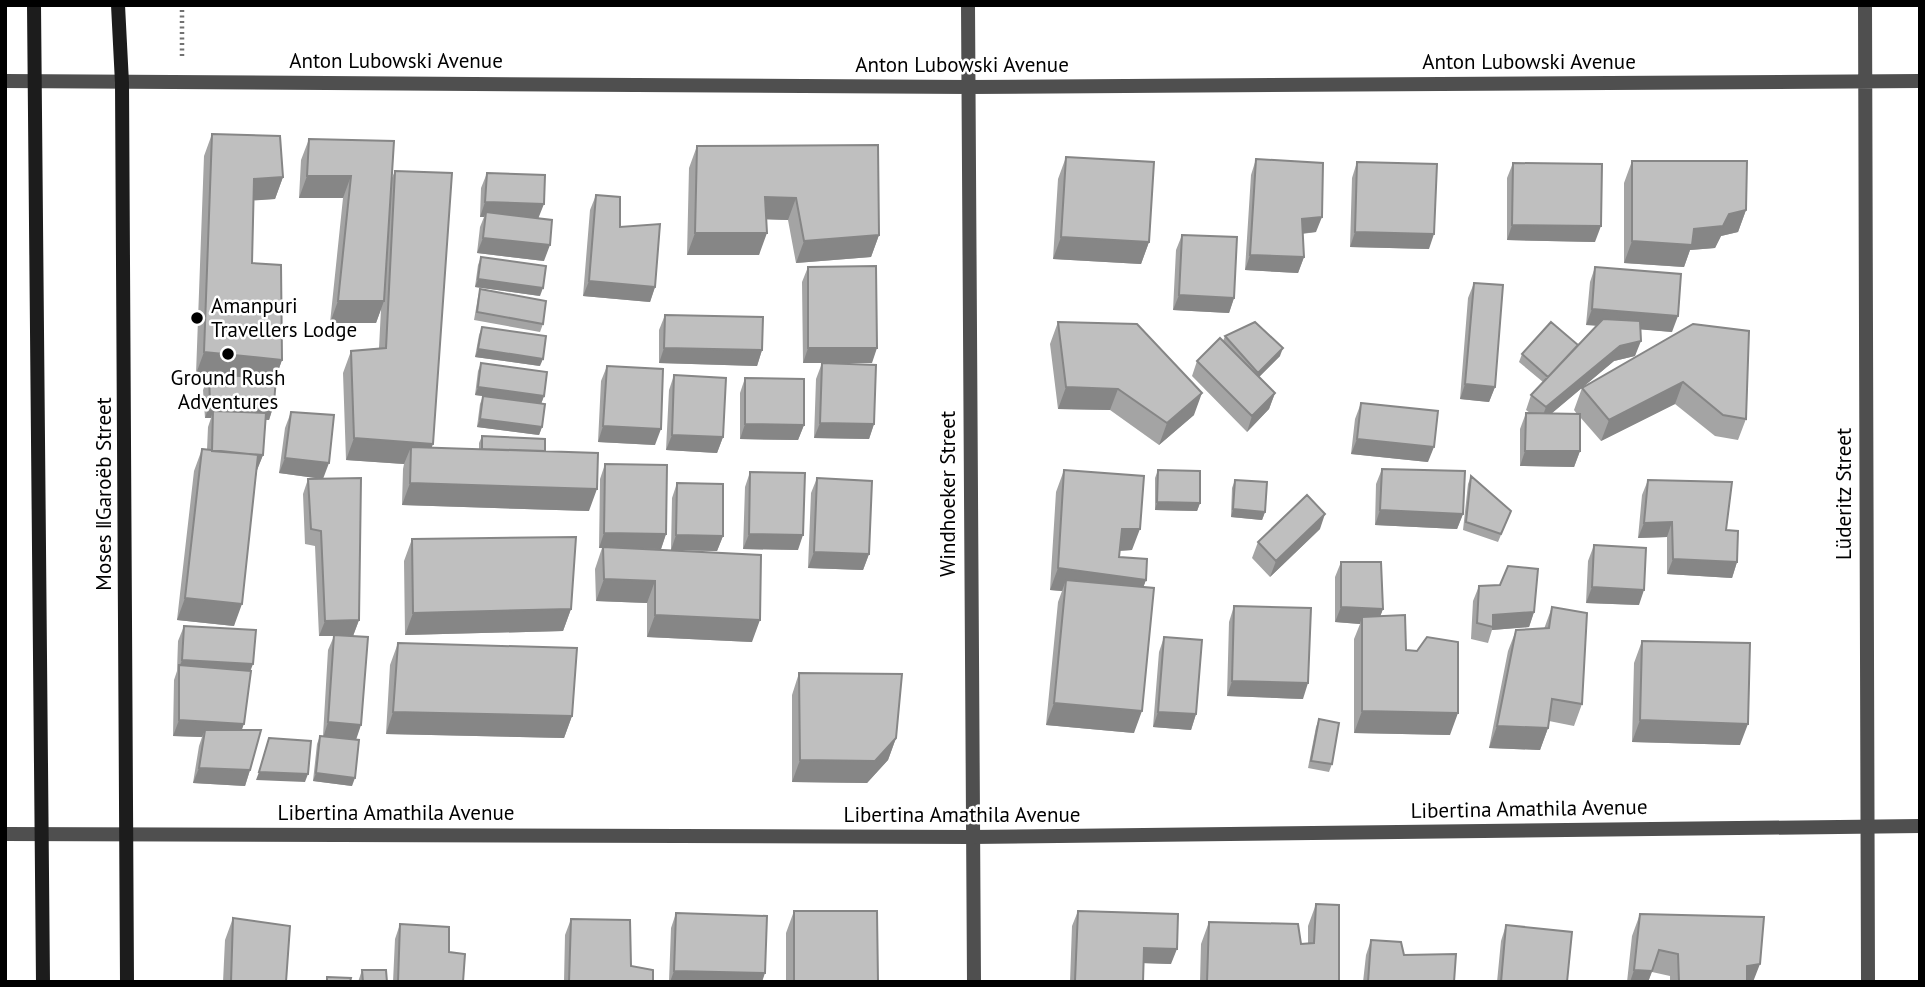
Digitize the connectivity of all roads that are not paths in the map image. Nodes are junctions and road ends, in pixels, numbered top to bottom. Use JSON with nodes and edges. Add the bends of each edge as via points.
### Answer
{"nodes":[{"id":1,"x":34,"y":5,"type":"edge"},
{"id":2,"x":118,"y":5,"type":"edge"},
{"id":3,"x":968,"y":5,"type":"edge"},
{"id":4,"x":1865,"y":5,"type":"edge"},
{"id":5,"x":5,"y":81,"type":"edge"},
{"id":6,"x":35,"y":81,"type":"junction"},
{"id":7,"x":1863,"y":81,"type":"junction"},
{"id":8,"x":1920,"y":81,"type":"edge"},
{"id":9,"x":122,"y":83,"type":"junction"},
{"id":10,"x":968,"y":87,"type":"junction"},
{"id":11,"x":1867,"y":825,"type":"junction"},
{"id":12,"x":1920,"y":826,"type":"edge"},
{"id":13,"x":128,"y":833,"type":"junction"},
{"id":14,"x":5,"y":834,"type":"edge"},
{"id":15,"x":41,"y":834,"type":"junction"},
{"id":16,"x":971,"y":837,"type":"junction"},
{"id":17,"x":43,"y":982,"type":"edge"},
{"id":18,"x":127,"y":982,"type":"edge"},
{"id":19,"x":974,"y":982,"type":"edge"},
{"id":20,"x":1868,"y":982,"type":"edge"}],
"edges":[{"from":1,"to":6,"type":"main road"},
{"from":2,"to":9,"type":"main road","name":"Moses ǁGaroëb Street"},
{"from":3,"to":10,"type":"street","name":"Windhoeker Street"},
{"from":4,"to":7,"type":"street","name":"Lüderitz Street"},
{"from":5,"to":6,"type":"street","name":"Anton Lubowski Avenue"},
{"from":6,"to":9,"type":"street","name":"Anton Lubowski Avenue"},
{"from":6,"to":15,"type":"main road"},
{"from":7,"to":8,"type":"street","name":"Anton Lubowski Avenue"},
{"from":7,"to":10,"type":"street","name":"Anton Lubowski Avenue"},
{"from":7,"to":11,"type":"street","name":"Lüderitz Street"},
{"from":9,"to":10,"type":"street","name":"Anton Lubowski Avenue"},
{"from":9,"to":13,"type":"main road","name":"Moses ǁGaroëb Street"},
{"from":10,"to":16,"type":"street","name":"Windhoeker Street"},
{"from":11,"to":12,"type":"street","name":"Libertina Amathila Avenue"},
{"from":11,"to":16,"type":"street","name":"Libertina Amathila Avenue"},
{"from":11,"to":20,"type":"street","name":"Lüderitz Street"},
{"from":13,"to":15,"type":"street","name":"Libertina Amathila Avenue"},
{"from":13,"to":16,"type":"street","name":"Libertina Amathila Avenue"},
{"from":13,"to":18,"type":"main road","name":"Moses ǁGaroëb Street"},
{"from":14,"to":15,"type":"street","name":"Libertina Amathila Avenue"},
{"from":15,"to":17,"type":"main road"},
{"from":16,"to":19,"type":"street","name":"Windhoeker Street"}]}
